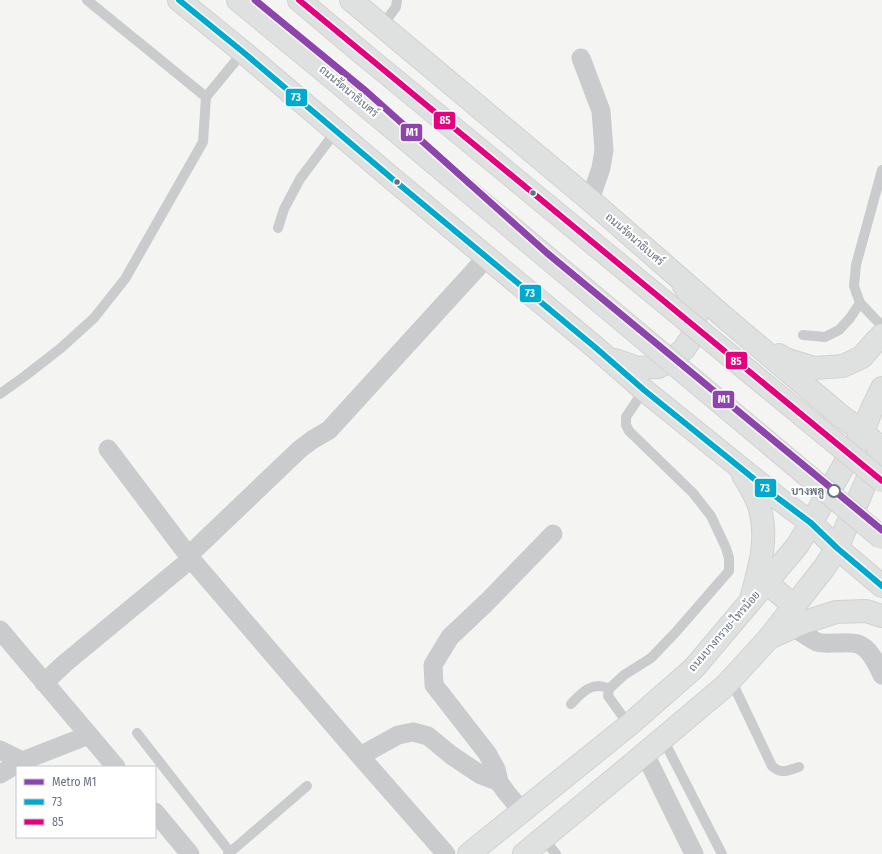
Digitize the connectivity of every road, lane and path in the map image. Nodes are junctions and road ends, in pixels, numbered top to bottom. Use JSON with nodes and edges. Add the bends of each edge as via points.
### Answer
{"nodes":[{"id":1,"x":87,"y":0,"type":"edge"},
{"id":2,"x":179,"y":0,"type":"edge"},
{"id":3,"x":238,"y":0,"type":"edge"},
{"id":4,"x":299,"y":0,"type":"edge"},
{"id":5,"x":350,"y":0,"type":"edge"},
{"id":6,"x":397,"y":0,"type":"edge"},
{"id":7,"x":382,"y":26,"type":"junction"},
{"id":8,"x":243,"y":52,"type":"junction"},
{"id":9,"x":581,"y":58,"type":"dead end"},
{"id":10,"x":206,"y":97,"type":"junction"},
{"id":11,"x":336,"y":130,"type":"junction"},
{"id":12,"x":882,"y":170,"type":"edge"},
{"id":13,"x":590,"y":200,"type":"junction"},
{"id":14,"x":278,"y":228,"type":"dead end"},
{"id":15,"x":487,"y":257,"type":"junction"},
{"id":16,"x":671,"y":271,"type":"junction"},
{"id":17,"x":860,"y":303,"type":"junction"},
{"id":18,"x":724,"y":316,"type":"junction"},
{"id":19,"x":882,"y":326,"type":"edge"},
{"id":20,"x":803,"y":335,"type":"dead end"},
{"id":21,"x":882,"y":336,"type":"edge"},
{"id":22,"x":596,"y":348,"type":"junction"},
{"id":23,"x":882,"y":388,"type":"edge"},
{"id":24,"x":644,"y":390,"type":"junction"},
{"id":25,"x":0,"y":394,"type":"edge"},
{"id":26,"x":863,"y":432,"type":"junction"},
{"id":27,"x":882,"y":448,"type":"edge"},
{"id":28,"x":108,"y":449,"type":"dead end"},
{"id":29,"x":737,"y":465,"type":"junction"},
{"id":30,"x":882,"y":481,"type":"edge"},
{"id":31,"x":811,"y":523,"type":"junction"},
{"id":32,"x":554,"y":534,"type":"dead end"},
{"id":33,"x":882,"y":538,"type":"edge"},
{"id":34,"x":837,"y":548,"type":"junction"},
{"id":35,"x":190,"y":557,"type":"junction"},
{"id":36,"x":766,"y":582,"type":"junction"},
{"id":37,"x":882,"y":586,"type":"edge"},
{"id":38,"x":751,"y":600,"type":"junction"},
{"id":39,"x":794,"y":606,"type":"junction"},
{"id":40,"x":882,"y":616,"type":"edge"},
{"id":41,"x":793,"y":627,"type":"junction"},
{"id":42,"x":0,"y":630,"type":"edge"},
{"id":43,"x":769,"y":638,"type":"junction"},
{"id":44,"x":882,"y":675,"type":"edge"},
{"id":45,"x":731,"y":680,"type":"junction"},
{"id":46,"x":44,"y":682,"type":"junction"},
{"id":47,"x":609,"y":689,"type":"junction"},
{"id":48,"x":571,"y":704,"type":"dead end"},
{"id":49,"x":630,"y":725,"type":"junction"},
{"id":50,"x":137,"y":733,"type":"dead end"},
{"id":51,"x":89,"y":735,"type":"junction"},
{"id":52,"x":663,"y":739,"type":"junction"},
{"id":53,"x":0,"y":750,"type":"edge"},
{"id":54,"x":645,"y":754,"type":"junction"},
{"id":55,"x":360,"y":756,"type":"junction"},
{"id":56,"x":22,"y":762,"type":"junction"},
{"id":57,"x":115,"y":766,"type":"edge"},
{"id":58,"x":799,"y":767,"type":"dead end"},
{"id":59,"x":0,"y":774,"type":"edge"},
{"id":60,"x":499,"y":782,"type":"junction"},
{"id":61,"x":307,"y":786,"type":"dead end"},
{"id":62,"x":522,"y":811,"type":"junction"},
{"id":63,"x":156,"y":813,"type":"edge"},
{"id":64,"x":550,"y":846,"type":"edge"},
{"id":65,"x":229,"y":853,"type":"edge"},
{"id":66,"x":190,"y":854,"type":"edge"},
{"id":67,"x":446,"y":854,"type":"edge"},
{"id":68,"x":469,"y":854,"type":"edge"},
{"id":69,"x":524,"y":854,"type":"edge"},
{"id":70,"x":694,"y":854,"type":"edge"},
{"id":71,"x":722,"y":854,"type":"edge"}],
"edges":[{"from":1,"to":10,"type":"lane"},
{"from":2,"to":8,"type":"main road"},
{"from":3,"to":33,"type":"main road","name":"ถนนรัตนาธิเบศร์","bridge":true},
{"from":4,"to":30,"type":"main road","bridge":true},
{"from":5,"to":7,"type":"main road","name":"ถนนรัตนาธิเบศร์"},
{"from":6,"to":7,"type":"lane","via":[[396,7]]},
{"from":7,"to":13,"type":"main road","name":"ถนนรัตนาธิเบศร์"},
{"from":8,"to":10,"type":"lane"},
{"from":8,"to":11,"type":"main road"},
{"from":9,"to":13,"type":"street","via":[[602,111],[604,150]]},
{"from":10,"to":25,"type":"lane","via":[[203,142],[125,279],[94,318],[61,348]]},
{"from":11,"to":14,"type":"lane","via":[[300,179],[284,209]]},
{"from":11,"to":15,"type":"main road"},
{"from":12,"to":17,"type":"lane","via":[[856,265],[854,286]]},
{"from":13,"to":16,"type":"main road","name":"ถนนรัตนาธิเบศร์"},
{"from":15,"to":22,"type":"main road"},
{"from":15,"to":35,"type":"street","via":[[329,430],[300,449]]},
{"from":16,"to":18,"type":"main road","name":"ถนนรัตนาธิเบศร์"},
{"from":16,"to":22,"type":"main road","via":[[692,298],[696,314],[692,337],[684,349],[658,367],[638,368],[613,359]]},
{"from":17,"to":19,"type":"lane"},
{"from":17,"to":20,"type":"lane","via":[[839,330],[825,337]]},
{"from":18,"to":21,"type":"main road","via":[[785,359],[814,368],[843,366],[862,357]]},
{"from":18,"to":26,"type":"main road","name":"ถนนรัตนาธิเบศร์"},
{"from":22,"to":24,"type":"main road"},
{"from":23,"to":26,"type":"main road","name":"ถนนบางกรวย-ไทรน้อย"},
{"from":24,"to":29,"type":"main road"},
{"from":24,"to":47,"type":"lane","via":[[626,417],[626,425],[629,431],[693,492],[711,516],[726,548],[729,571],[650,658],[624,675]]},
{"from":26,"to":27,"type":"main road","name":"ถนนรัตนาธิเบศร์"},
{"from":26,"to":31,"type":"main road","name":"ถนนบางกรวย-ไทรน้อย"},
{"from":27,"to":34,"type":"main road"},
{"from":28,"to":35,"type":"street"},
{"from":29,"to":31,"type":"main road"},
{"from":29,"to":38,"type":"main road","via":[[753,490],[764,530],[758,576]]},
{"from":31,"to":34,"type":"main road"},
{"from":31,"to":36,"type":"main road","name":"ถนนบางกรวย-ไทรน้อย","via":[[797,546]]},
{"from":32,"to":60,"type":"street","via":[[450,637],[434,665],[434,685],[487,753],[496,769]]},
{"from":34,"to":37,"type":"main road"},
{"from":34,"to":39,"type":"main road"},
{"from":35,"to":46,"type":"street"},
{"from":35,"to":55,"type":"street"},
{"from":36,"to":38,"type":"main road","name":"ถนนบางกรวย-ไทรน้อย"},
{"from":36,"to":39,"type":"main road"},
{"from":38,"to":49,"type":"main road","name":"ถนนบางกรวย-ไทรน้อย","via":[[694,668]]},
{"from":39,"to":43,"type":"main road"},
{"from":40,"to":41,"type":"main road","via":[[866,611],[836,612]]},
{"from":41,"to":43,"type":"main road"},
{"from":41,"to":44,"type":"street","via":[[817,642],[862,646],[868,651]]},
{"from":42,"to":46,"type":"street"},
{"from":43,"to":45,"type":"main road"},
{"from":45,"to":52,"type":"main road"},
{"from":45,"to":58,"type":"lane","via":[[772,766],[776,771],[783,772]]},
{"from":46,"to":51,"type":"street"},
{"from":47,"to":48,"type":"lane","via":[[586,689]]},
{"from":47,"to":49,"type":"lane","via":[[608,696]]},
{"from":49,"to":62,"type":"main road","name":"ถนนบางกรวย-ไทรน้อย"},
{"from":50,"to":65,"type":"lane"},
{"from":51,"to":56,"type":"street"},
{"from":51,"to":57,"type":"street"},
{"from":52,"to":54,"type":"main road"},
{"from":52,"to":71,"type":"lane"},
{"from":53,"to":56,"type":"street"},
{"from":54,"to":64,"type":"main road"},
{"from":54,"to":70,"type":"street"},
{"from":55,"to":60,"type":"street","via":[[398,735],[413,732],[428,736],[481,775]]},
{"from":55,"to":67,"type":"street"},
{"from":56,"to":59,"type":"street"},
{"from":60,"to":62,"type":"street"},
{"from":61,"to":65,"type":"lane"},
{"from":62,"to":68,"type":"main road","name":"ถนนบางกรวย-ไทรน้อย"},
{"from":63,"to":66,"type":"street"},
{"from":64,"to":69,"type":"main road"}]}
